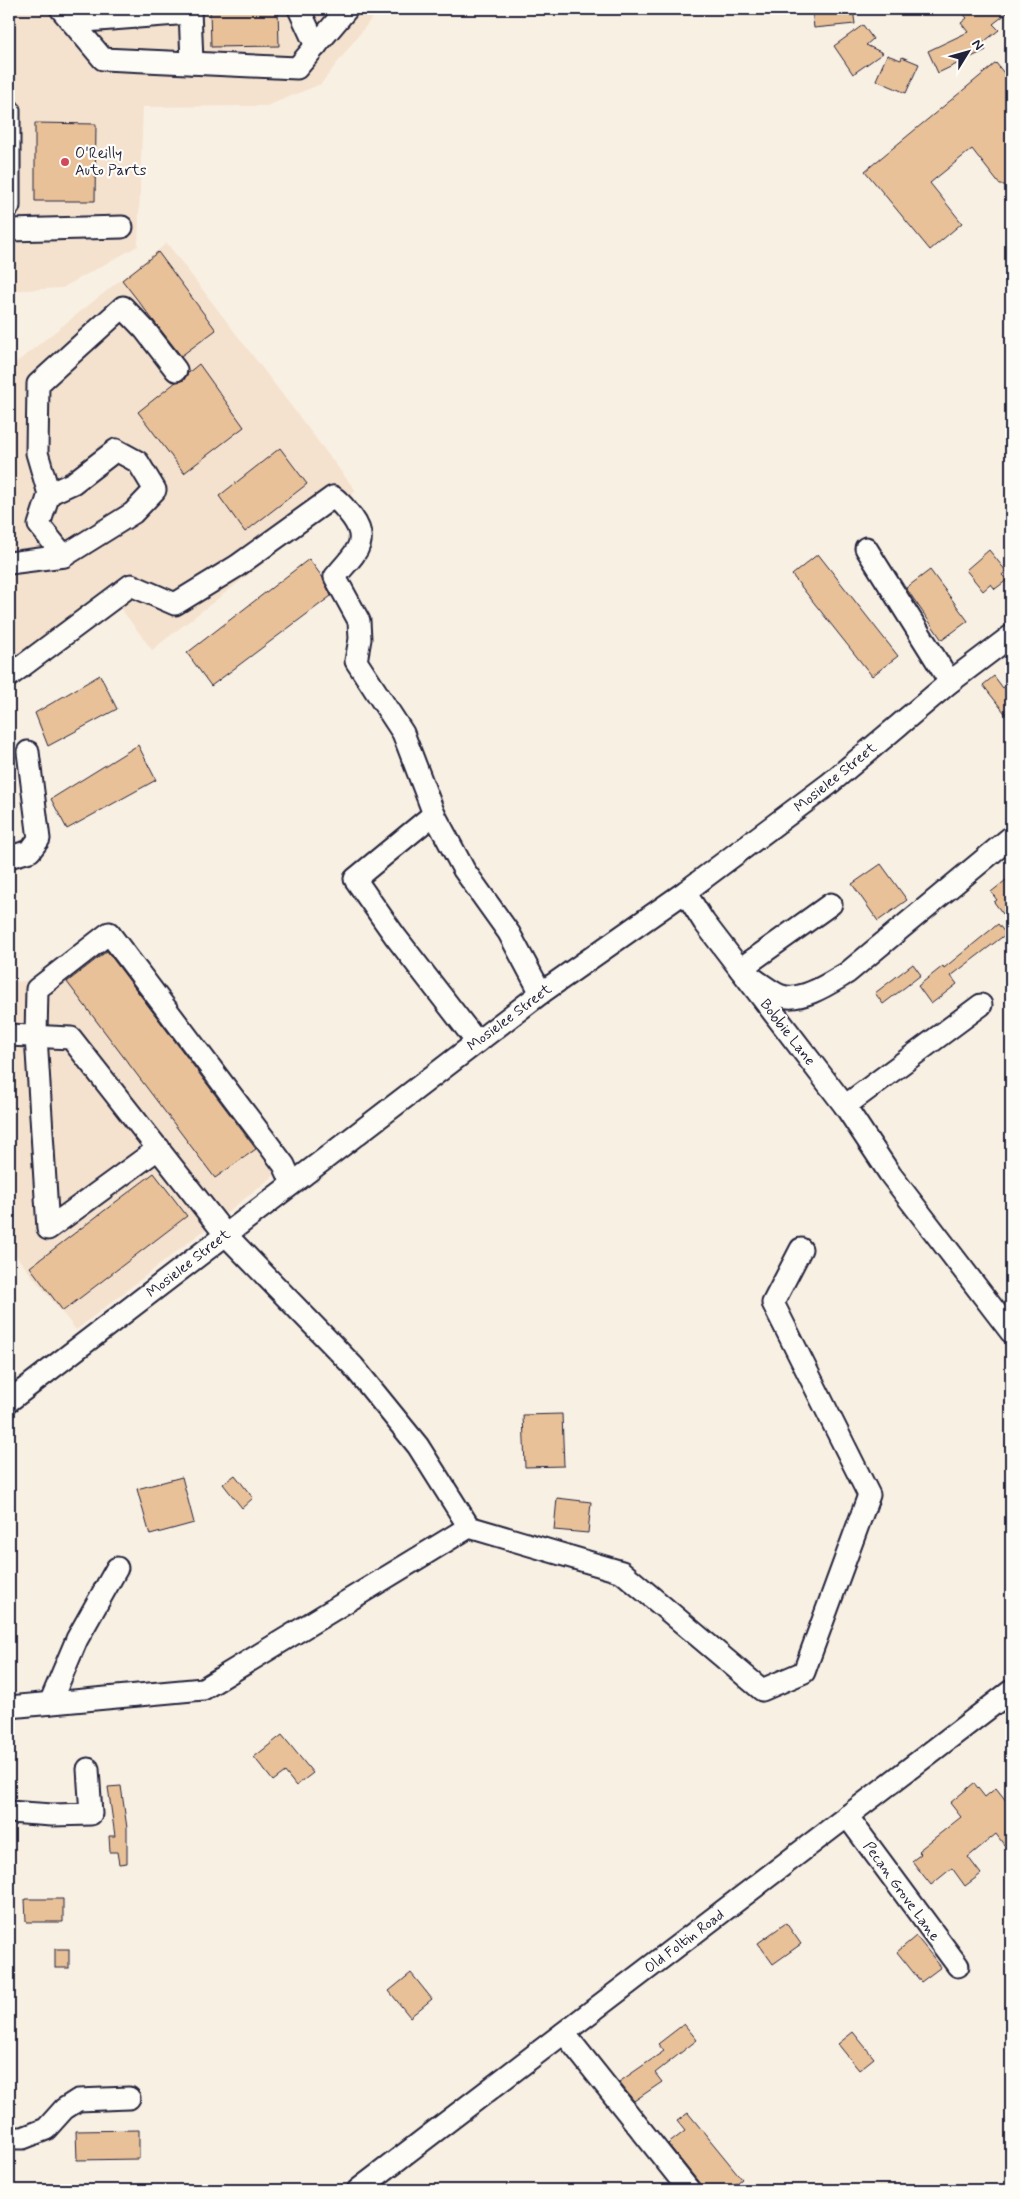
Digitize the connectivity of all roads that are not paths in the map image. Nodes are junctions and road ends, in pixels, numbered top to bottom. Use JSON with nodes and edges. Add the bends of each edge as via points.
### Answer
{"nodes":[{"id":1,"x":299,"y":9,"type":"edge"},
{"id":2,"x":347,"y":9,"type":"edge"},
{"id":3,"x":190,"y":11,"type":"edge"},
{"id":4,"x":66,"y":15,"type":"edge"},
{"id":5,"x":316,"y":46,"type":"junction"},
{"id":6,"x":192,"y":63,"type":"junction"},
{"id":7,"x":10,"y":110,"type":"edge"},
{"id":8,"x":9,"y":206,"type":"edge"},
{"id":9,"x":122,"y":227,"type":"dead end"},
{"id":10,"x":9,"y":230,"type":"edge"},
{"id":11,"x":176,"y":370,"type":"dead end"},
{"id":12,"x":49,"y":494,"type":"junction"},
{"id":13,"x":866,"y":548,"type":"dead end"},
{"id":14,"x":64,"y":556,"type":"junction"},
{"id":15,"x":9,"y":563,"type":"edge"},
{"id":16,"x":1011,"y":636,"type":"edge"},
{"id":17,"x":9,"y":676,"type":"edge"},
{"id":18,"x":950,"y":682,"type":"junction"},
{"id":19,"x":28,"y":752,"type":"dead end"},
{"id":20,"x":434,"y":814,"type":"junction"},
{"id":21,"x":1011,"y":837,"type":"edge"},
{"id":22,"x":9,"y":857,"type":"edge"},
{"id":23,"x":685,"y":892,"type":"junction"},
{"id":24,"x":831,"y":904,"type":"dead end"},
{"id":25,"x":740,"y":969,"type":"junction"},
{"id":26,"x":541,"y":993,"type":"junction"},
{"id":27,"x":981,"y":1005,"type":"dead end"},
{"id":28,"x":9,"y":1035,"type":"edge"},
{"id":29,"x":36,"y":1036,"type":"junction"},
{"id":30,"x":477,"y":1042,"type":"junction"},
{"id":31,"x":845,"y":1106,"type":"junction"},
{"id":32,"x":159,"y":1148,"type":"junction"},
{"id":33,"x":292,"y":1183,"type":"junction"},
{"id":34,"x":225,"y":1234,"type":"junction"},
{"id":35,"x":801,"y":1249,"type":"dead end"},
{"id":36,"x":1011,"y":1332,"type":"edge"},
{"id":37,"x":9,"y":1401,"type":"edge"},
{"id":38,"x":469,"y":1527,"type":"junction"},
{"id":39,"x":116,"y":1568,"type":"dead end"},
{"id":40,"x":1011,"y":1691,"type":"edge"},
{"id":41,"x":50,"y":1703,"type":"junction"},
{"id":42,"x":9,"y":1707,"type":"edge"},
{"id":43,"x":88,"y":1769,"type":"dead end"},
{"id":44,"x":9,"y":1812,"type":"edge"},
{"id":45,"x":847,"y":1816,"type":"junction"},
{"id":46,"x":958,"y":1966,"type":"dead end"},
{"id":47,"x":564,"y":2033,"type":"junction"},
{"id":48,"x":128,"y":2098,"type":"dead end"},
{"id":49,"x":9,"y":2138,"type":"edge"},
{"id":50,"x":358,"y":2190,"type":"edge"},
{"id":51,"x":689,"y":2190,"type":"edge"}],
"edges":[{"from":1,"to":5,"type":"street"},
{"from":2,"to":5,"type":"street"},
{"from":3,"to":4,"type":"street"},
{"from":3,"to":6,"type":"street"},
{"from":4,"to":6,"type":"street","via":[[103,59]]},
{"from":5,"to":6,"type":"street","via":[[297,68]]},
{"from":7,"to":8,"type":"street"},
{"from":9,"to":10,"type":"street"},
{"from":11,"to":12,"type":"street","via":[[123,308],[38,384],[37,453]]},
{"from":12,"to":14,"type":"street","via":[[39,525]]},
{"from":12,"to":14,"type":"street","via":[[73,483],[116,450],[138,462],[155,490],[133,513]]},
{"from":13,"to":18,"type":"street"},
{"from":14,"to":15,"type":"street"},
{"from":16,"to":18,"type":"street","name":"Mosielee Street"},
{"from":17,"to":20,"type":"street","via":[[131,585],[175,604],[237,566],[333,497],[341,502],[360,529],[362,539],[334,577],[359,621],[356,661],[403,733]]},
{"from":18,"to":23,"type":"street","name":"Mosielee Street","via":[[829,784]]},
{"from":19,"to":22,"type":"street","via":[[39,839],[30,852]]},
{"from":20,"to":26,"type":"street","via":[[464,870],[509,934]]},
{"from":20,"to":30,"type":"street","via":[[354,879]]},
{"from":21,"to":25,"type":"street","via":[[847,973],[824,987],[802,995],[782,996]]},
{"from":23,"to":25,"type":"street","name":"Bobbie Lane"},
{"from":23,"to":26,"type":"street","name":"Mosielee Street"},
{"from":24,"to":25,"type":"street"},
{"from":25,"to":31,"type":"street","name":"Bobbie Lane"},
{"from":26,"to":30,"type":"street","name":"Mosielee Street"},
{"from":27,"to":31,"type":"street"},
{"from":28,"to":29,"type":"street"},
{"from":29,"to":32,"type":"street","via":[[71,1038]]},
{"from":29,"to":32,"type":"street","via":[[48,1229]]},
{"from":29,"to":33,"type":"street","via":[[37,988],[109,933],[284,1166]]},
{"from":30,"to":33,"type":"street","name":"Mosielee Street"},
{"from":31,"to":36,"type":"street","name":"Bobbie Lane","via":[[890,1174]]},
{"from":32,"to":34,"type":"street"},
{"from":33,"to":34,"type":"street","name":"Mosielee Street"},
{"from":34,"to":37,"type":"street","name":"Mosielee Street"},
{"from":34,"to":38,"type":"street","via":[[353,1366],[418,1446]]},
{"from":35,"to":38,"type":"street","via":[[773,1303],[869,1495],[804,1672],[762,1690],[622,1572]]},
{"from":38,"to":41,"type":"street","via":[[203,1689]]},
{"from":39,"to":41,"type":"street","via":[[77,1639]]},
{"from":40,"to":45,"type":"street","name":"Old Foltin Road"},
{"from":41,"to":42,"type":"street"},
{"from":43,"to":44,"type":"street","via":[[91,1814]]},
{"from":45,"to":46,"type":"street","name":"Pecan Grove Lane"},
{"from":45,"to":47,"type":"street","name":"Old Foltin Road"},
{"from":47,"to":50,"type":"street","name":"Old Foltin Road"},
{"from":47,"to":51,"type":"street"},
{"from":48,"to":49,"type":"street","via":[[78,2100],[64,2109],[46,2129],[23,2138]]}]}
